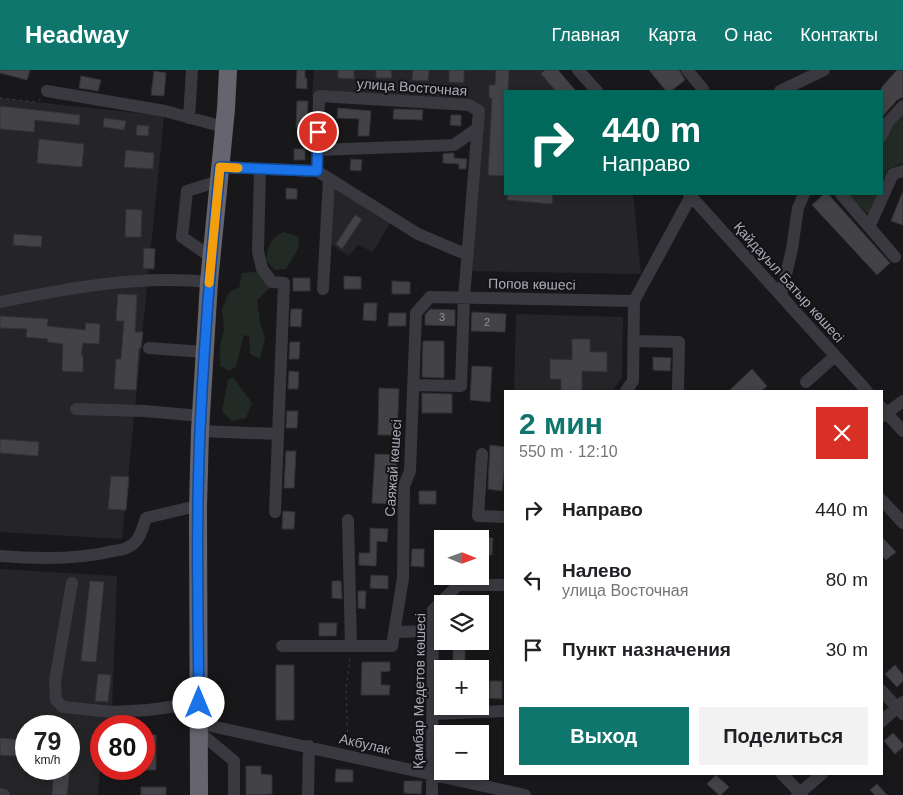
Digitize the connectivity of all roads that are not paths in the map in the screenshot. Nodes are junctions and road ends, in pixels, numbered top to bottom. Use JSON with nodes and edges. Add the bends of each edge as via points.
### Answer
{"nodes":[{"id":1,"x":192,"y":70,"type":"edge"},
{"id":2,"x":228,"y":70,"type":"edge"},
{"id":3,"x":578,"y":70,"type":"edge"},
{"id":4,"x":687,"y":70,"type":"edge"},
{"id":5,"x":824,"y":70,"type":"edge"},
{"id":6,"x":47,"y":90,"type":"road end"},
{"id":7,"x":596,"y":90,"type":"edge"},
{"id":8,"x":702,"y":90,"type":"edge"},
{"id":9,"x":782,"y":90,"type":"edge"},
{"id":10,"x":903,"y":106,"type":"edge"},
{"id":11,"x":189,"y":118,"type":"junction"},
{"id":12,"x":224,"y":127,"type":"junction"},
{"id":13,"x":478,"y":128,"type":"junction"},
{"id":14,"x":883,"y":133,"type":"edge"},
{"id":15,"x":318,"y":150,"type":"junction"},
{"id":16,"x":260,"y":169,"type":"junction"},
{"id":17,"x":317,"y":171,"type":"junction"},
{"id":18,"x":903,"y":171,"type":"edge"},
{"id":19,"x":219,"y":174,"type":"junction"},
{"id":20,"x":330,"y":179,"type":"junction"},
{"id":21,"x":690,"y":195,"type":"edge"},
{"id":22,"x":804,"y":195,"type":"edge"},
{"id":23,"x":843,"y":195,"type":"edge"},
{"id":24,"x":869,"y":227,"type":"junction"},
{"id":25,"x":468,"y":255,"type":"junction"},
{"id":26,"x":211,"y":257,"type":"junction"},
{"id":27,"x":895,"y":257,"type":"dead end"},
{"id":28,"x":209,"y":282,"type":"junction"},
{"id":29,"x":323,"y":289,"type":"dead end"},
{"id":30,"x":781,"y":296,"type":"junction"},
{"id":31,"x":430,"y":298,"type":"joint"},
{"id":32,"x":464,"y":298,"type":"junction"},
{"id":33,"x":634,"y":300,"type":"junction"},
{"id":34,"x":0,"y":302,"type":"edge"},
{"id":35,"x":634,"y":341,"type":"junction"},
{"id":36,"x":149,"y":348,"type":"dead end"},
{"id":37,"x":204,"y":352,"type":"junction"},
{"id":38,"x":835,"y":356,"type":"junction"},
{"id":39,"x":806,"y":382,"type":"dead end"},
{"id":40,"x":413,"y":385,"type":"junction"},
{"id":41,"x":627,"y":390,"type":"edge"},
{"id":42,"x":678,"y":390,"type":"edge"},
{"id":43,"x":866,"y":390,"type":"edge"},
{"id":44,"x":903,"y":402,"type":"edge"},
{"id":45,"x":76,"y":409,"type":"dead end"},
{"id":46,"x":883,"y":412,"type":"edge"},
{"id":47,"x":200,"y":423,"type":"junction"},
{"id":48,"x":903,"y":431,"type":"edge"},
{"id":49,"x":278,"y":434,"type":"junction"},
{"id":50,"x":482,"y":454,"type":"dead end"},
{"id":51,"x":883,"y":501,"type":"edge"},
{"id":52,"x":198,"y":508,"type":"junction"},
{"id":53,"x":275,"y":512,"type":"dead end"},
{"id":54,"x":504,"y":516,"type":"edge"},
{"id":55,"x":348,"y":520,"type":"dead end"},
{"id":56,"x":903,"y":523,"type":"edge"},
{"id":57,"x":0,"y":556,"type":"edge"},
{"id":58,"x":72,"y":583,"type":"dead end"},
{"id":59,"x":504,"y":585,"type":"edge"},
{"id":60,"x":433,"y":631,"type":"junction"},
{"id":61,"x":394,"y":632,"type":"junction"},
{"id":62,"x":282,"y":646,"type":"dead end"},
{"id":63,"x":351,"y":646,"type":"junction"},
{"id":64,"x":883,"y":692,"type":"edge"},
{"id":65,"x":199,"y":703,"type":"junction"},
{"id":66,"x":901,"y":708,"type":"edge"},
{"id":67,"x":504,"y":711,"type":"edge"},
{"id":68,"x":432,"y":714,"type":"junction"},
{"id":69,"x":883,"y":721,"type":"edge"},
{"id":70,"x":198,"y":727,"type":"junction"},
{"id":71,"x":309,"y":746,"type":"junction"},
{"id":72,"x":432,"y":774,"type":"junction"},
{"id":73,"x":783,"y":775,"type":"edge"},
{"id":74,"x":821,"y":775,"type":"edge"},
{"id":75,"x":0,"y":794,"type":"edge"},
{"id":76,"x":800,"y":794,"type":"edge"},
{"id":77,"x":4,"y":795,"type":"edge"},
{"id":78,"x":198,"y":795,"type":"edge"},
{"id":79,"x":234,"y":795,"type":"edge"},
{"id":80,"x":308,"y":795,"type":"edge"},
{"id":81,"x":432,"y":795,"type":"edge"},
{"id":82,"x":525,"y":795,"type":"edge"}],
"edges":[{"from":1,"to":11,"type":"street"},
{"from":2,"to":12,"type":"highway"},
{"from":3,"to":7,"type":"street"},
{"from":4,"to":8,"type":"street"},
{"from":5,"to":9,"type":"street"},
{"from":6,"to":11,"type":"street"},
{"from":10,"to":14,"type":"street"},
{"from":11,"to":12,"type":"street"},
{"from":12,"to":19,"type":"highway"},
{"from":13,"to":15,"type":"street","via":[[454,146]]},
{"from":13,"to":15,"type":"street","name":"улица Восточная","via":[[479,111],[469,105],[319,96]]},
{"from":13,"to":25,"type":"street","name":"улица Восточная"},
{"from":15,"to":17,"type":"street","name":"улица Восточная"},
{"from":16,"to":17,"type":"street"},
{"from":16,"to":19,"type":"street"},
{"from":16,"to":49,"type":"street","via":[[258,251],[262,269],[272,282],[284,283]]},
{"from":17,"to":20,"type":"street"},
{"from":18,"to":24,"type":"street","via":[[893,174]]},
{"from":19,"to":26,"type":"highway"},
{"from":19,"to":26,"type":"street","via":[[187,191],[182,237]]},
{"from":20,"to":25,"type":"street","via":[[418,234]]},
{"from":20,"to":29,"type":"street"},
{"from":21,"to":30,"type":"street","name":"Қайдауыл Батыр көшесі"},
{"from":21,"to":33,"type":"street"},
{"from":22,"to":30,"type":"street","via":[[798,208]]},
{"from":23,"to":24,"type":"street"},
{"from":24,"to":27,"type":"street"},
{"from":25,"to":32,"type":"street","name":"улица Восточная"},
{"from":26,"to":28,"type":"highway"},
{"from":28,"to":34,"type":"street","via":[[178,279],[121,282]]},
{"from":28,"to":37,"type":"highway"},
{"from":30,"to":38,"type":"street","name":"Қайдауыл Батыр көшесі"},
{"from":31,"to":32,"type":"street","name":"Попов көшесі"},
{"from":31,"to":40,"type":"street","name":"Саяжай көшесі","via":[[416,312]]},
{"from":32,"to":33,"type":"street","name":"Попов көшесі"},
{"from":32,"to":40,"type":"street","name":"улица Восточная","via":[[461,386]]},
{"from":33,"to":35,"type":"street"},
{"from":35,"to":41,"type":"street","via":[[633,381]]},
{"from":35,"to":42,"type":"street","via":[[679,342]]},
{"from":36,"to":37,"type":"street"},
{"from":37,"to":47,"type":"highway"},
{"from":38,"to":39,"type":"street"},
{"from":38,"to":43,"type":"street","name":"Қайдауыл Батыр көшесі"},
{"from":40,"to":61,"type":"street","name":"Саяжай көшесі","via":[[410,472],[404,486],[403,578]]},
{"from":44,"to":46,"type":"street"},
{"from":45,"to":47,"type":"street","via":[[144,411]]},
{"from":46,"to":48,"type":"street"},
{"from":47,"to":49,"type":"street"},
{"from":47,"to":52,"type":"highway"},
{"from":49,"to":53,"type":"street"},
{"from":50,"to":54,"type":"street","via":[[478,516]]},
{"from":51,"to":56,"type":"street"},
{"from":52,"to":57,"type":"street","via":[[146,518],[140,538],[129,547],[80,556],[31,559]]},
{"from":52,"to":65,"type":"highway"},
{"from":55,"to":63,"type":"street"},
{"from":58,"to":65,"type":"street","via":[[55,681],[56,700],[63,707],[112,712]]},
{"from":59,"to":60,"type":"street","name":"Қамбар Медетов көшесі","via":[[458,585],[433,610]]},
{"from":60,"to":61,"type":"street"},
{"from":60,"to":68,"type":"street","name":"Қамбар Медетов көшесі"},
{"from":61,"to":63,"type":"street","name":"Саяжай көшесі","via":[[392,646]]},
{"from":62,"to":63,"type":"street"},
{"from":64,"to":66,"type":"street"},
{"from":65,"to":70,"type":"highway"},
{"from":66,"to":69,"type":"street"},
{"from":67,"to":68,"type":"street"},
{"from":68,"to":72,"type":"street","name":"Қамбар Медетов көшесі"},
{"from":70,"to":71,"type":"street","name":"Акбулак"},
{"from":70,"to":78,"type":"highway"},
{"from":70,"to":79,"type":"street","via":[[234,761]]},
{"from":71,"to":72,"type":"street","name":"Акбулак"},
{"from":71,"to":80,"type":"street"},
{"from":72,"to":81,"type":"street","name":"Қамбар Медетов көшесі"},
{"from":72,"to":82,"type":"street","name":"Акбулак"},
{"from":73,"to":76,"type":"street"},
{"from":74,"to":76,"type":"street"},
{"from":75,"to":77,"type":"street"}]}
